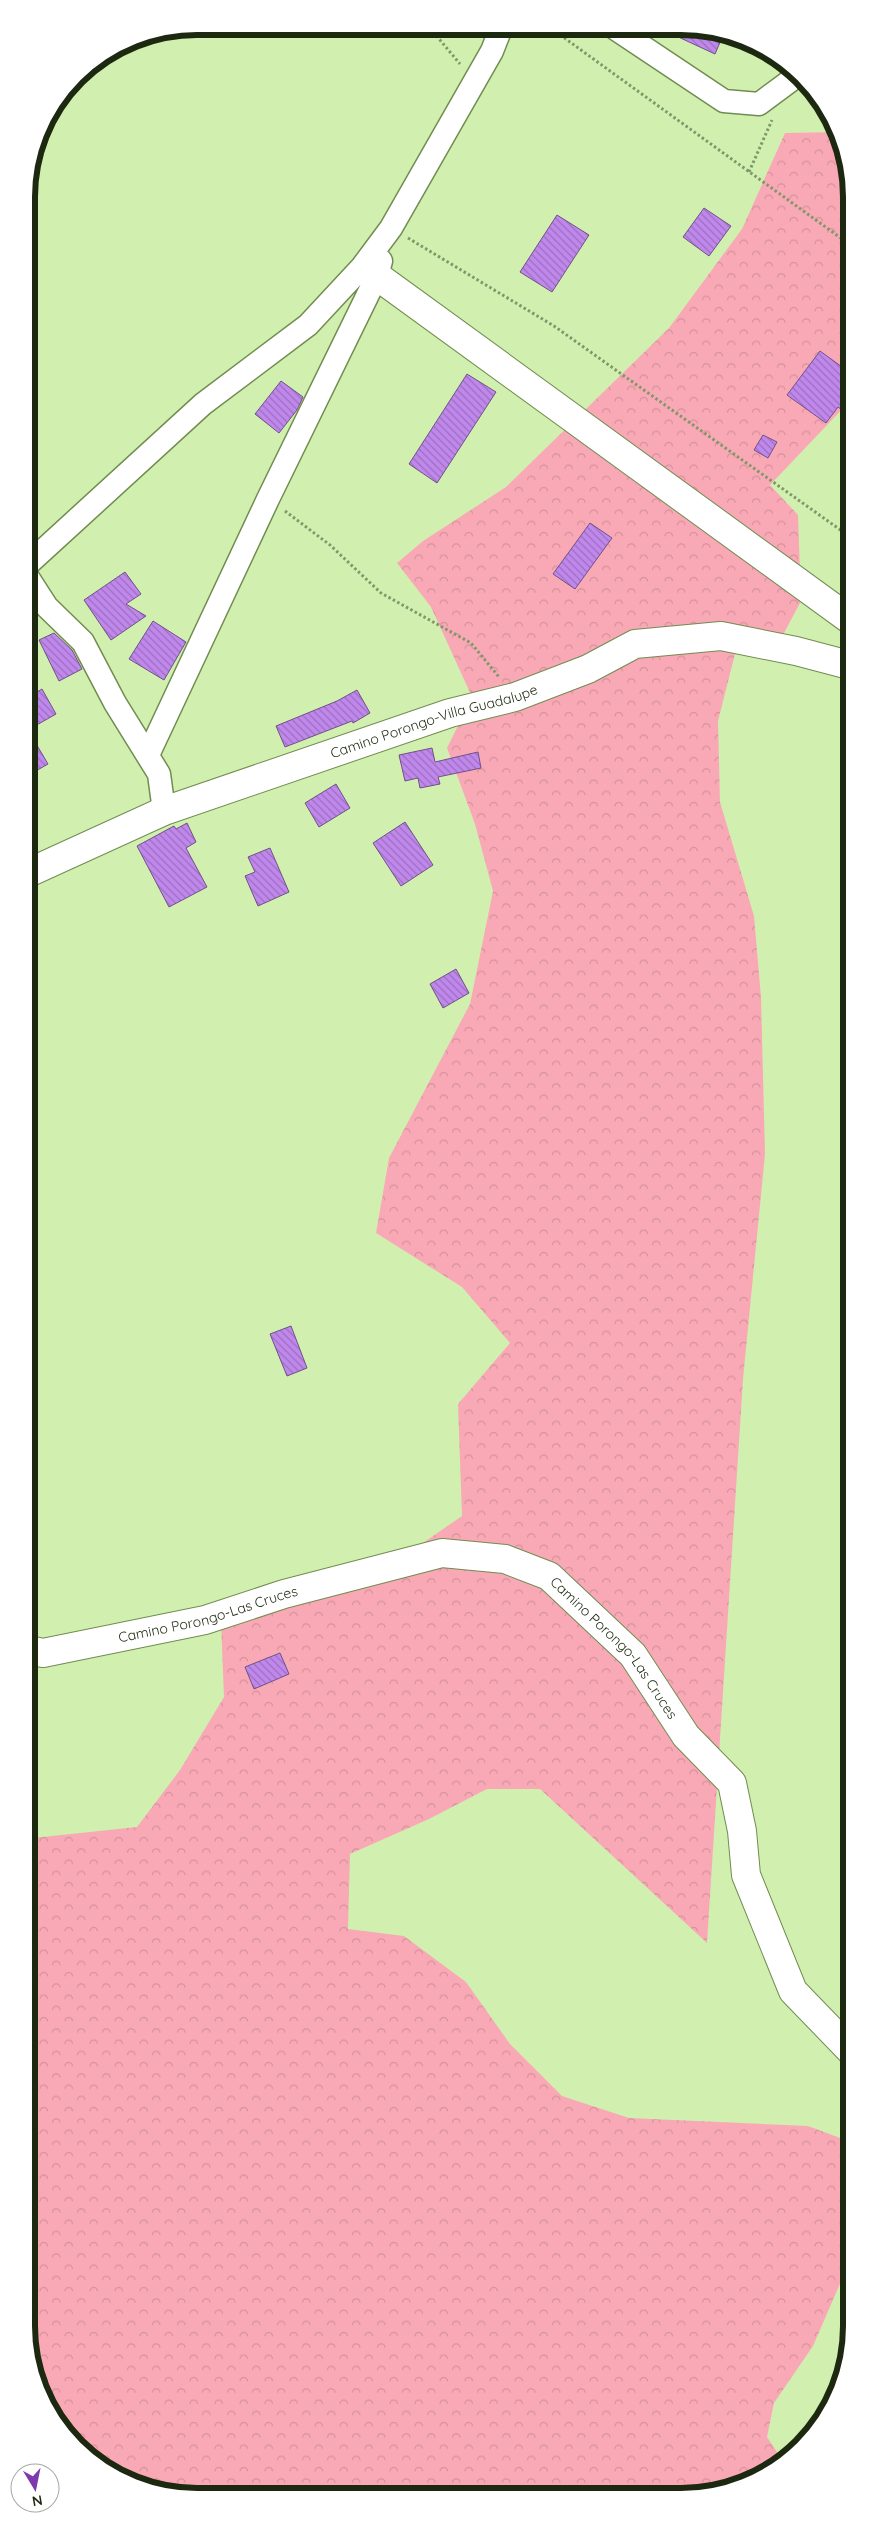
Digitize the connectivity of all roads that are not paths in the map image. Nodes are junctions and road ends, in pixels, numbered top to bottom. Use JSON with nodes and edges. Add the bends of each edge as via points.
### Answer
{"nodes":[{"id":1,"x":498,"y":35,"type":"edge"},
{"id":2,"x":625,"y":35,"type":"edge"},
{"id":3,"x":791,"y":78,"type":"edge"},
{"id":4,"x":391,"y":228,"type":"junction"},
{"id":5,"x":377,"y":276,"type":"junction"},
{"id":6,"x":35,"y":558,"type":"edge"},
{"id":7,"x":35,"y":588,"type":"edge"},
{"id":8,"x":843,"y":615,"type":"edge"},
{"id":9,"x":843,"y":663,"type":"edge"},
{"id":10,"x":148,"y":755,"type":"junction"},
{"id":11,"x":164,"y":811,"type":"junction"},
{"id":12,"x":35,"y":870,"type":"edge"},
{"id":13,"x":35,"y":1651,"type":"edge"},
{"id":14,"x":843,"y":2043,"type":"edge"}],
"edges":[{"from":1,"to":4,"type":"street"},
{"from":2,"to":3,"type":"street","via":[[724,101],[759,104]]},
{"from":4,"to":5,"type":"street"},
{"from":4,"to":6,"type":"street","via":[[362,267],[308,325],[204,404]]},
{"from":5,"to":8,"type":"street"},
{"from":5,"to":10,"type":"street"},
{"from":7,"to":10,"type":"street","via":[[47,607],[83,642],[115,703]]},
{"from":9,"to":11,"type":"street","name":"Camino Porongo-Villa Guadalupe","via":[[721,636],[635,644],[588,669],[515,697],[450,713]]},
{"from":10,"to":11,"type":"street","via":[[159,774]]},
{"from":11,"to":12,"type":"street","name":"Camino Porongo-Villa Guadalupe"},
{"from":13,"to":14,"type":"street","name":"Camino Porongo-Las Cruces","via":[[43,1653],[205,1620],[284,1594],[442,1553],[505,1559],[549,1576],[634,1655],[686,1736],[732,1783],[742,1831],[746,1875],[793,1991]]}]}
